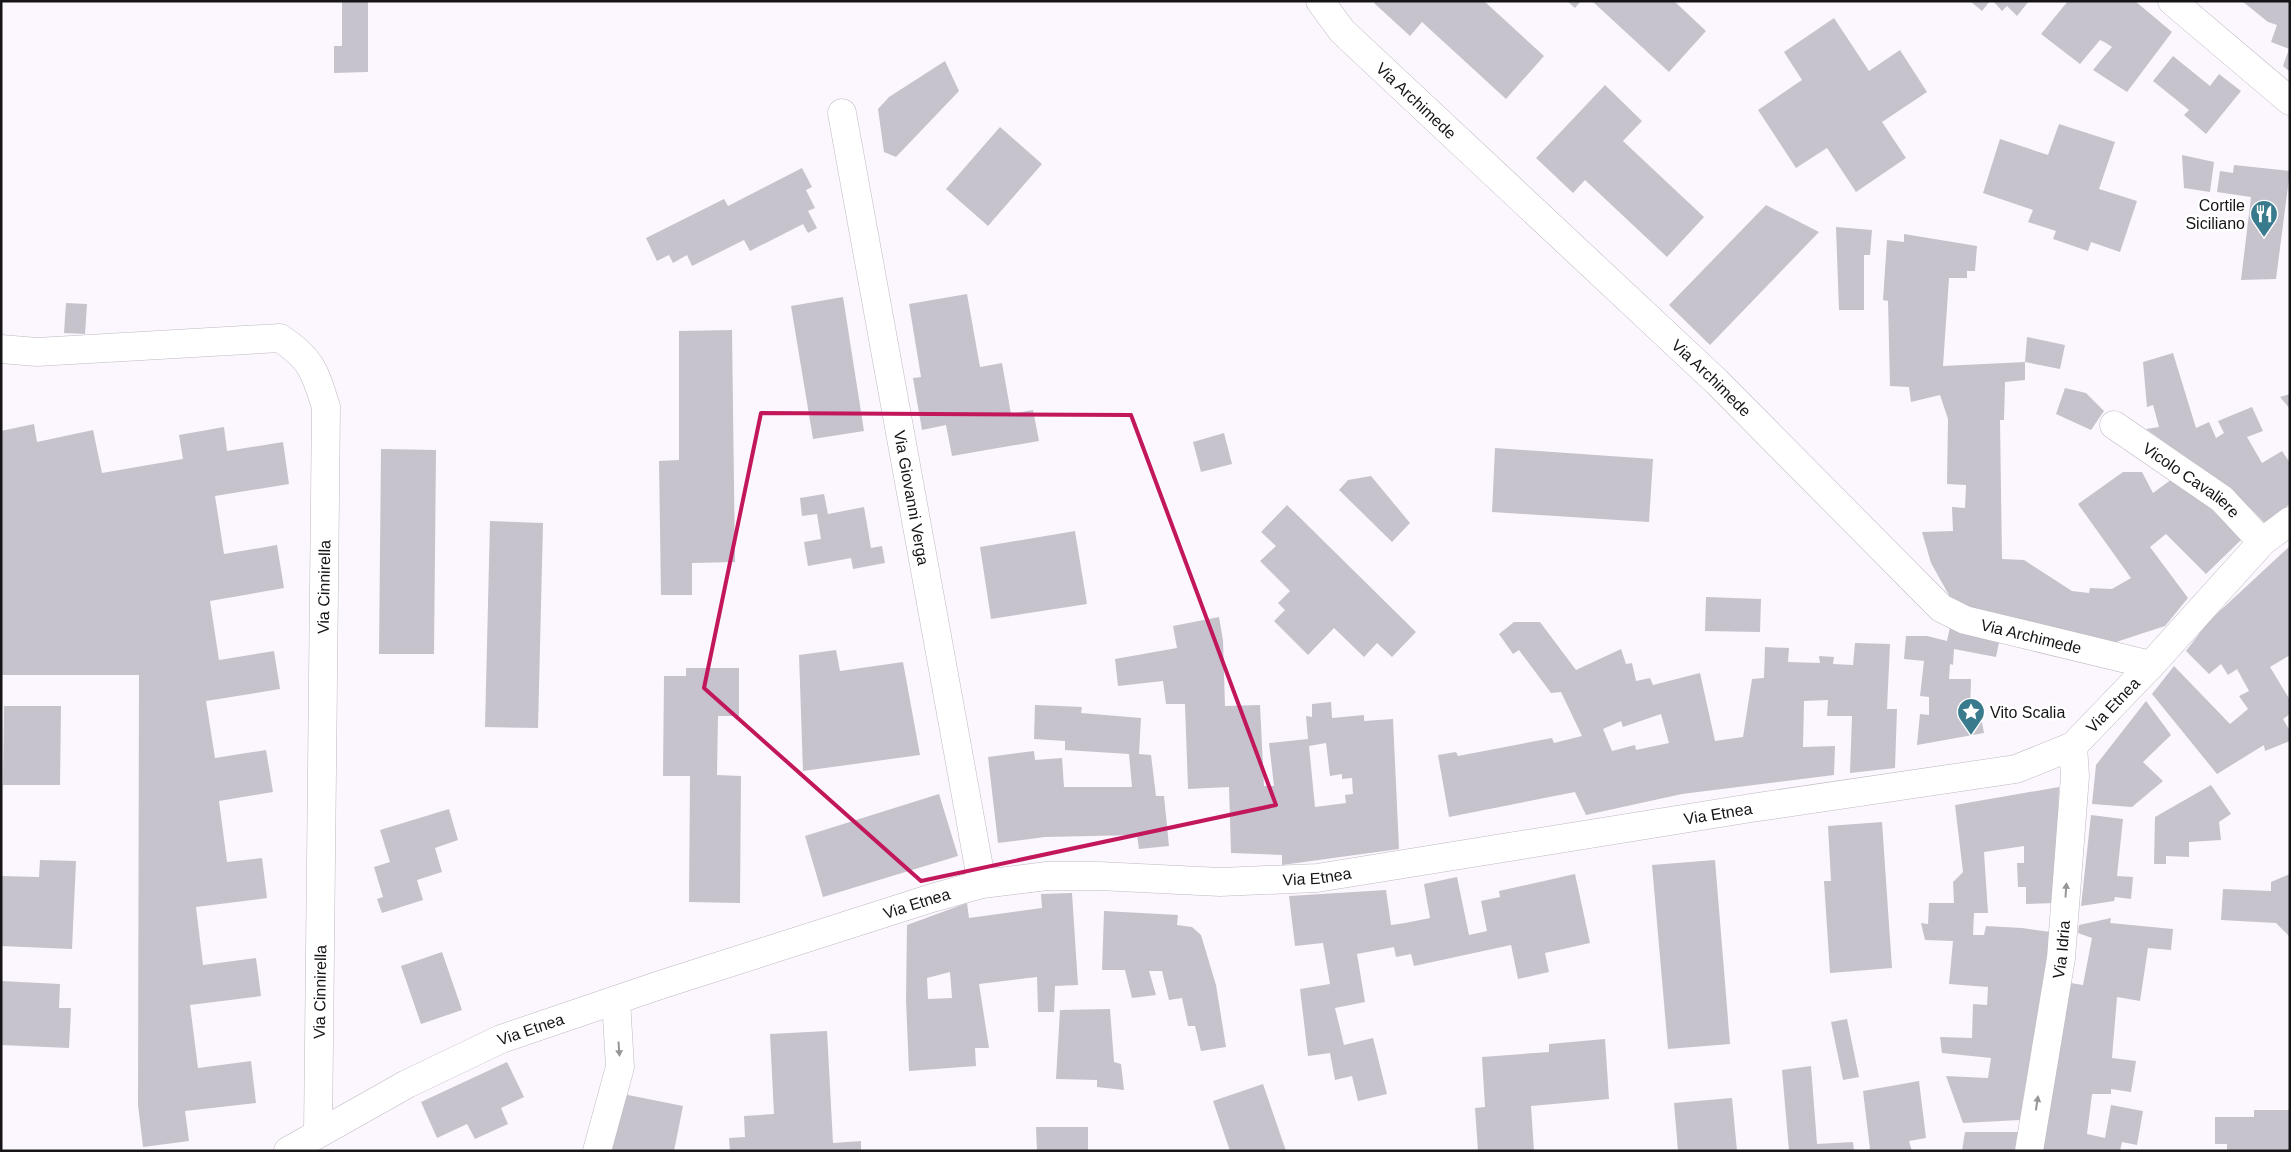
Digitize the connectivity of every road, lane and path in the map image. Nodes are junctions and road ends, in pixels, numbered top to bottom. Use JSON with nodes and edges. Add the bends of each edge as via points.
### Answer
{"nodes":[{"id":1,"x":1320,"y":1,"type":"edge"},
{"id":2,"x":2172,"y":1,"type":"edge"},
{"id":3,"x":2290,"y":101,"type":"edge"},
{"id":4,"x":842,"y":113,"type":"dead end"},
{"id":5,"x":1,"y":349,"type":"edge"},
{"id":6,"x":2114,"y":425,"type":"dead end"},
{"id":7,"x":2290,"y":521,"type":"edge"},
{"id":8,"x":2262,"y":542,"type":"junction"},
{"id":9,"x":2151,"y":665,"type":"junction"},
{"id":10,"x":2072,"y":746,"type":"junction"},
{"id":11,"x":982,"y":884,"type":"junction"},
{"id":12,"x":616,"y":1000,"type":"junction"},
{"id":13,"x":318,"y":1133,"type":"junction"},
{"id":14,"x":288,"y":1151,"type":"edge"},
{"id":15,"x":597,"y":1151,"type":"edge"},
{"id":16,"x":2029,"y":1151,"type":"edge"}],
"edges":[{"from":1,"to":9,"type":"street","name":"Via Archimede","via":[[1342,31],[1717,382],[1941,608],[1965,620]]},
{"from":2,"to":3,"type":"street"},
{"from":4,"to":11,"type":"street","name":"Via Giovanni Verga"},
{"from":5,"to":13,"type":"street","name":"Via Cinnirella","via":[[37,352],[280,338],[298,350],[315,372],[326,407]]},
{"from":6,"to":8,"type":"street","name":"Vicolo Cavaliere","via":[[2222,499]]},
{"from":7,"to":8,"type":"street","name":"Via Etnea"},
{"from":8,"to":9,"type":"street","name":"Via Etnea"},
{"from":9,"to":10,"type":"street","name":"Via Etnea"},
{"from":10,"to":11,"type":"street","name":"Via Etnea","via":[[2016,769],[1742,809],[1317,878],[1220,882],[1047,876]]},
{"from":16,"to":10,"type":"street","name":"Via Idria","one_way":true,"via":[[2061,958],[2074,776]]},
{"from":11,"to":12,"type":"street","name":"Via Etnea"},
{"from":12,"to":13,"type":"street","name":"Via Etnea","via":[[501,1039],[407,1084]]},
{"from":12,"to":15,"type":"street","one_way":true,"via":[[620,1066]]},
{"from":13,"to":14,"type":"street","name":"Via Etnea"}]}
